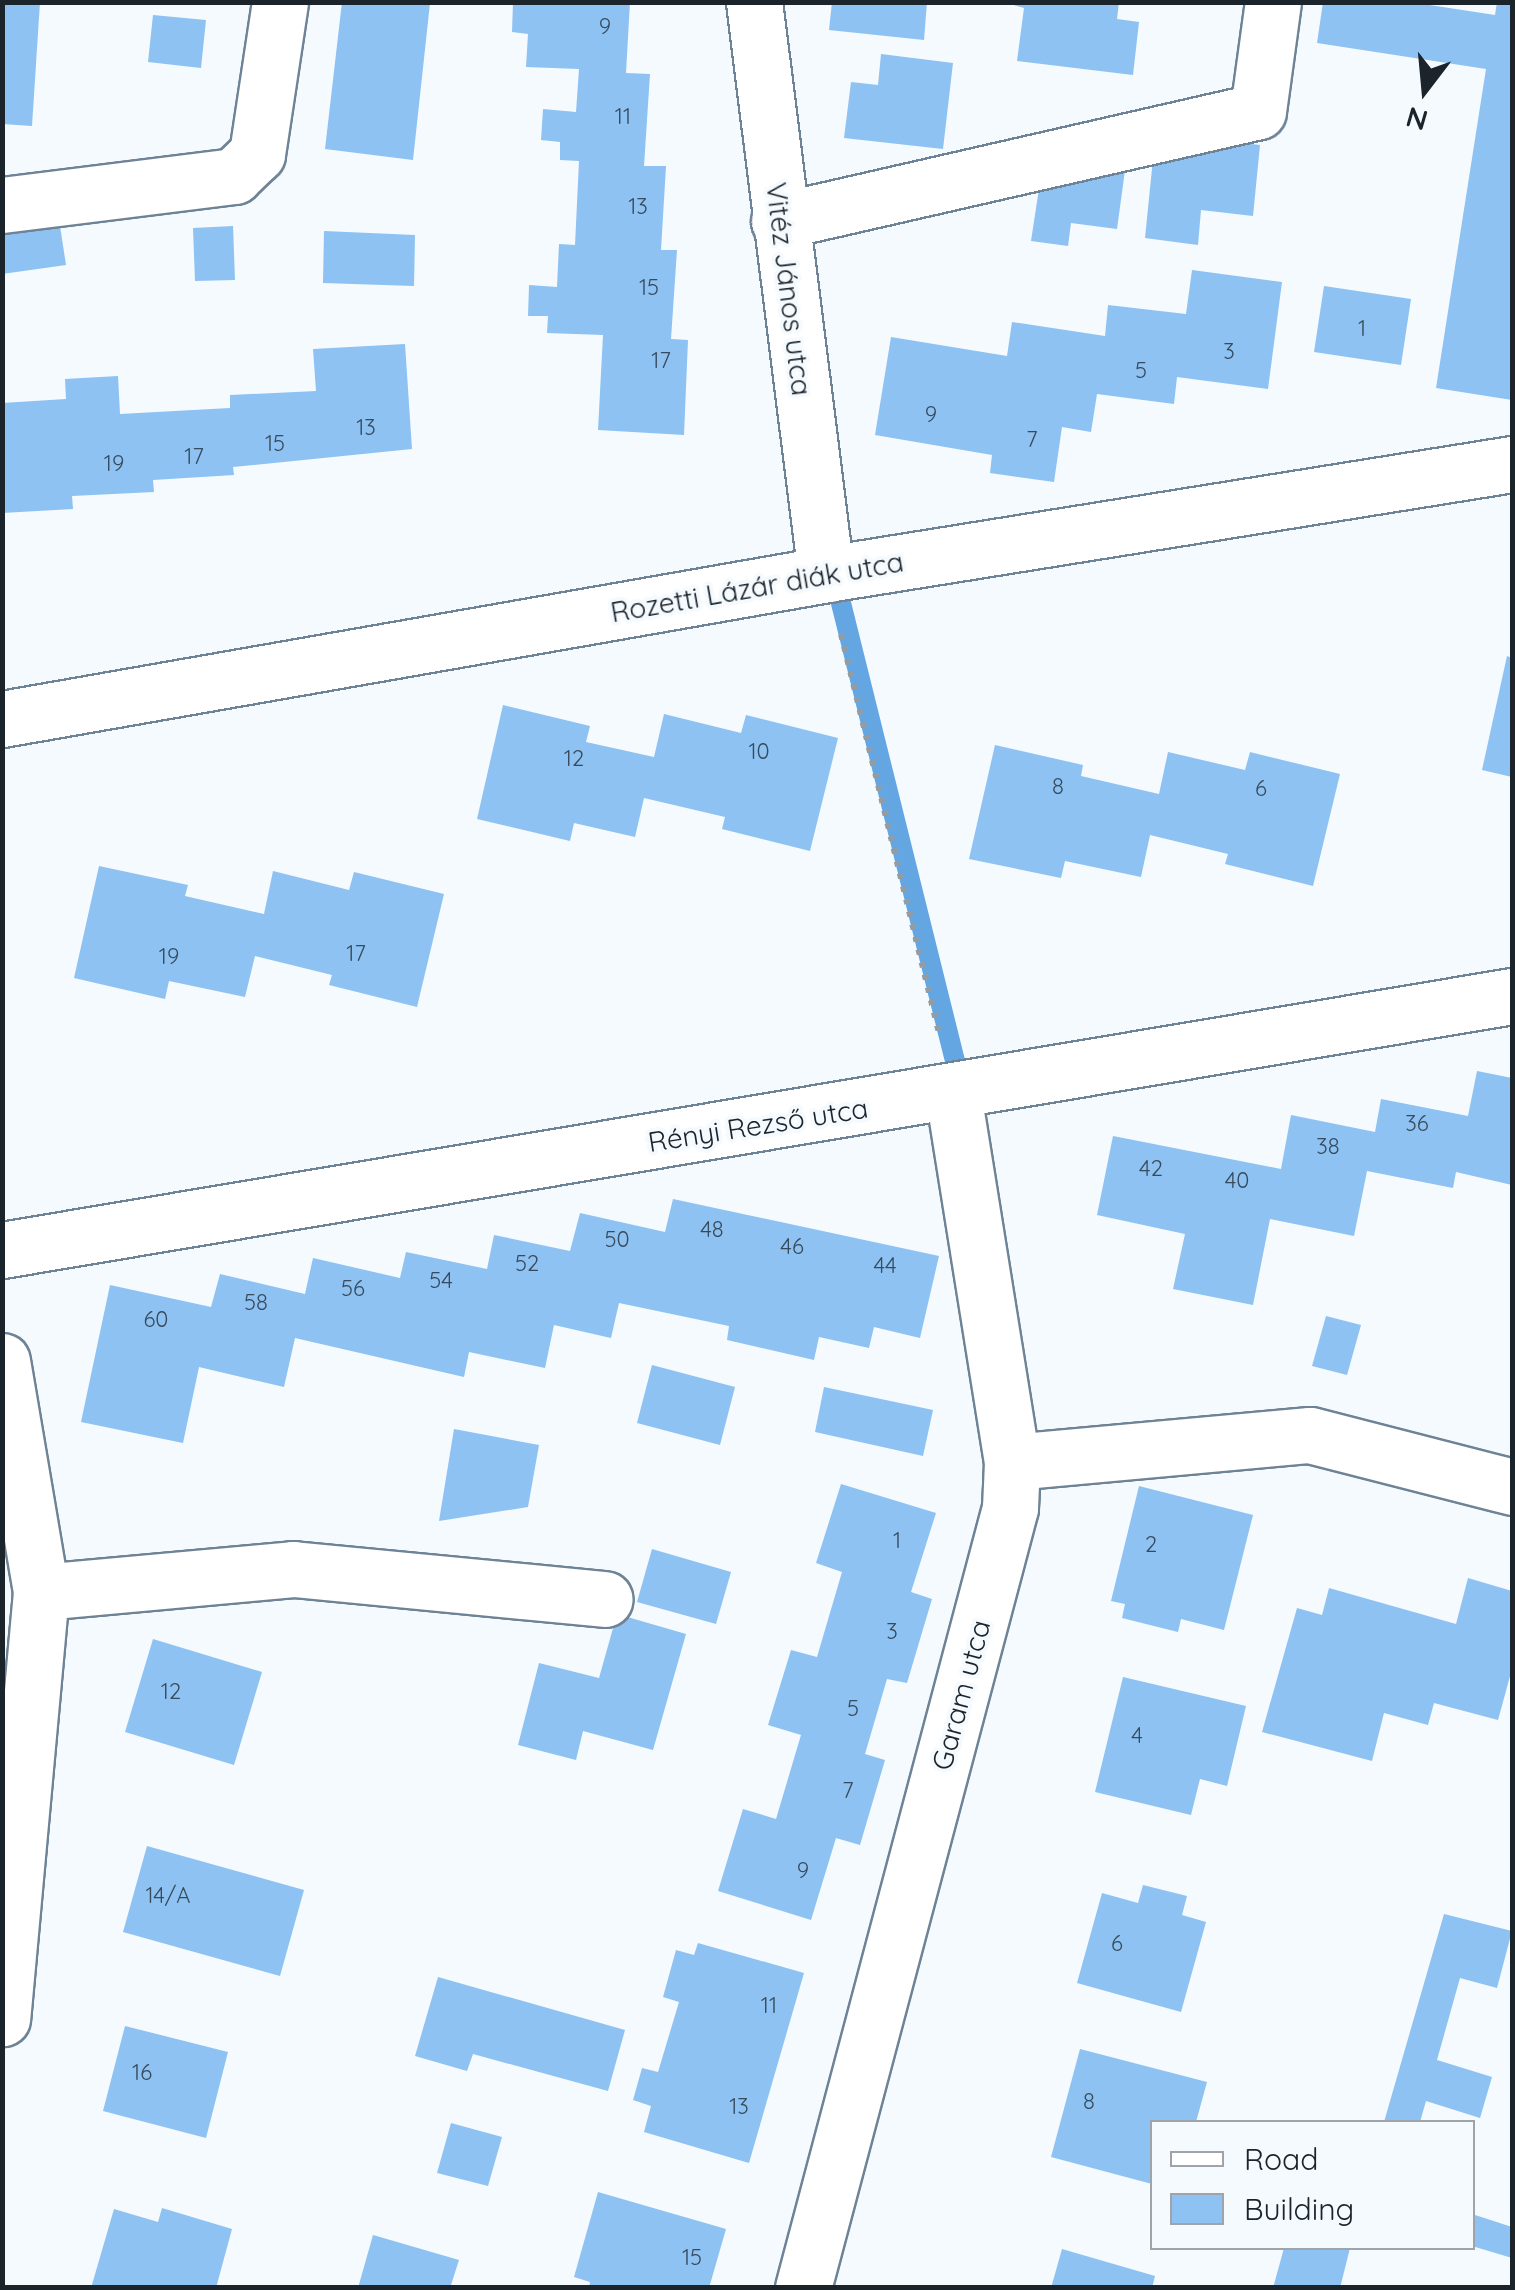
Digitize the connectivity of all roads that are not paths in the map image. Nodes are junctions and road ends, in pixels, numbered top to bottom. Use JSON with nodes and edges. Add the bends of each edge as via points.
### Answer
{"nodes":[{"id":1,"x":280,"y":2,"type":"edge"},
{"id":2,"x":754,"y":2,"type":"edge"},
{"id":3,"x":1274,"y":2,"type":"edge"},
{"id":4,"x":2,"y":205,"type":"edge"},
{"id":5,"x":779,"y":221,"type":"junction"},
{"id":6,"x":1512,"y":464,"type":"edge"},
{"id":7,"x":826,"y":574,"type":"junction"},
{"id":8,"x":2,"y":719,"type":"edge"},
{"id":9,"x":1512,"y":996,"type":"edge"},
{"id":10,"x":954,"y":1093,"type":"junction"},
{"id":11,"x":2,"y":1250,"type":"edge"},
{"id":12,"x":2,"y":1361,"type":"edge"},
{"id":13,"x":1012,"y":1462,"type":"junction"},
{"id":14,"x":1512,"y":1486,"type":"edge"},
{"id":15,"x":41,"y":1592,"type":"junction"},
{"id":16,"x":605,"y":1599,"type":"dead end"},
{"id":17,"x":2,"y":2018,"type":"edge"},
{"id":18,"x":804,"y":2288,"type":"edge"}],
"edges":[{"from":1,"to":4,"type":"street","via":[[257,154],[234,176]]},
{"from":2,"to":5,"type":"street","name":"Vitéz János utca"},
{"from":3,"to":5,"type":"street","via":[[1258,111]]},
{"from":5,"to":7,"type":"street","name":"Vitéz János utca"},
{"from":6,"to":7,"type":"street","name":"Rozetti Lázár diák utca"},
{"from":7,"to":8,"type":"street","name":"Rozetti Lázár diák utca"},
{"from":9,"to":10,"type":"street","name":"Rényi Rezső utca"},
{"from":10,"to":11,"type":"street","name":"Rényi Rezső utca"},
{"from":10,"to":13,"type":"street","name":"Garam utca"},
{"from":12,"to":15,"type":"street"},
{"from":13,"to":14,"type":"street","via":[[1310,1435]]},
{"from":13,"to":18,"type":"street","name":"Garam utca","via":[[1010,1508]]},
{"from":15,"to":16,"type":"street","via":[[294,1569]]},
{"from":15,"to":17,"type":"street"}]}
